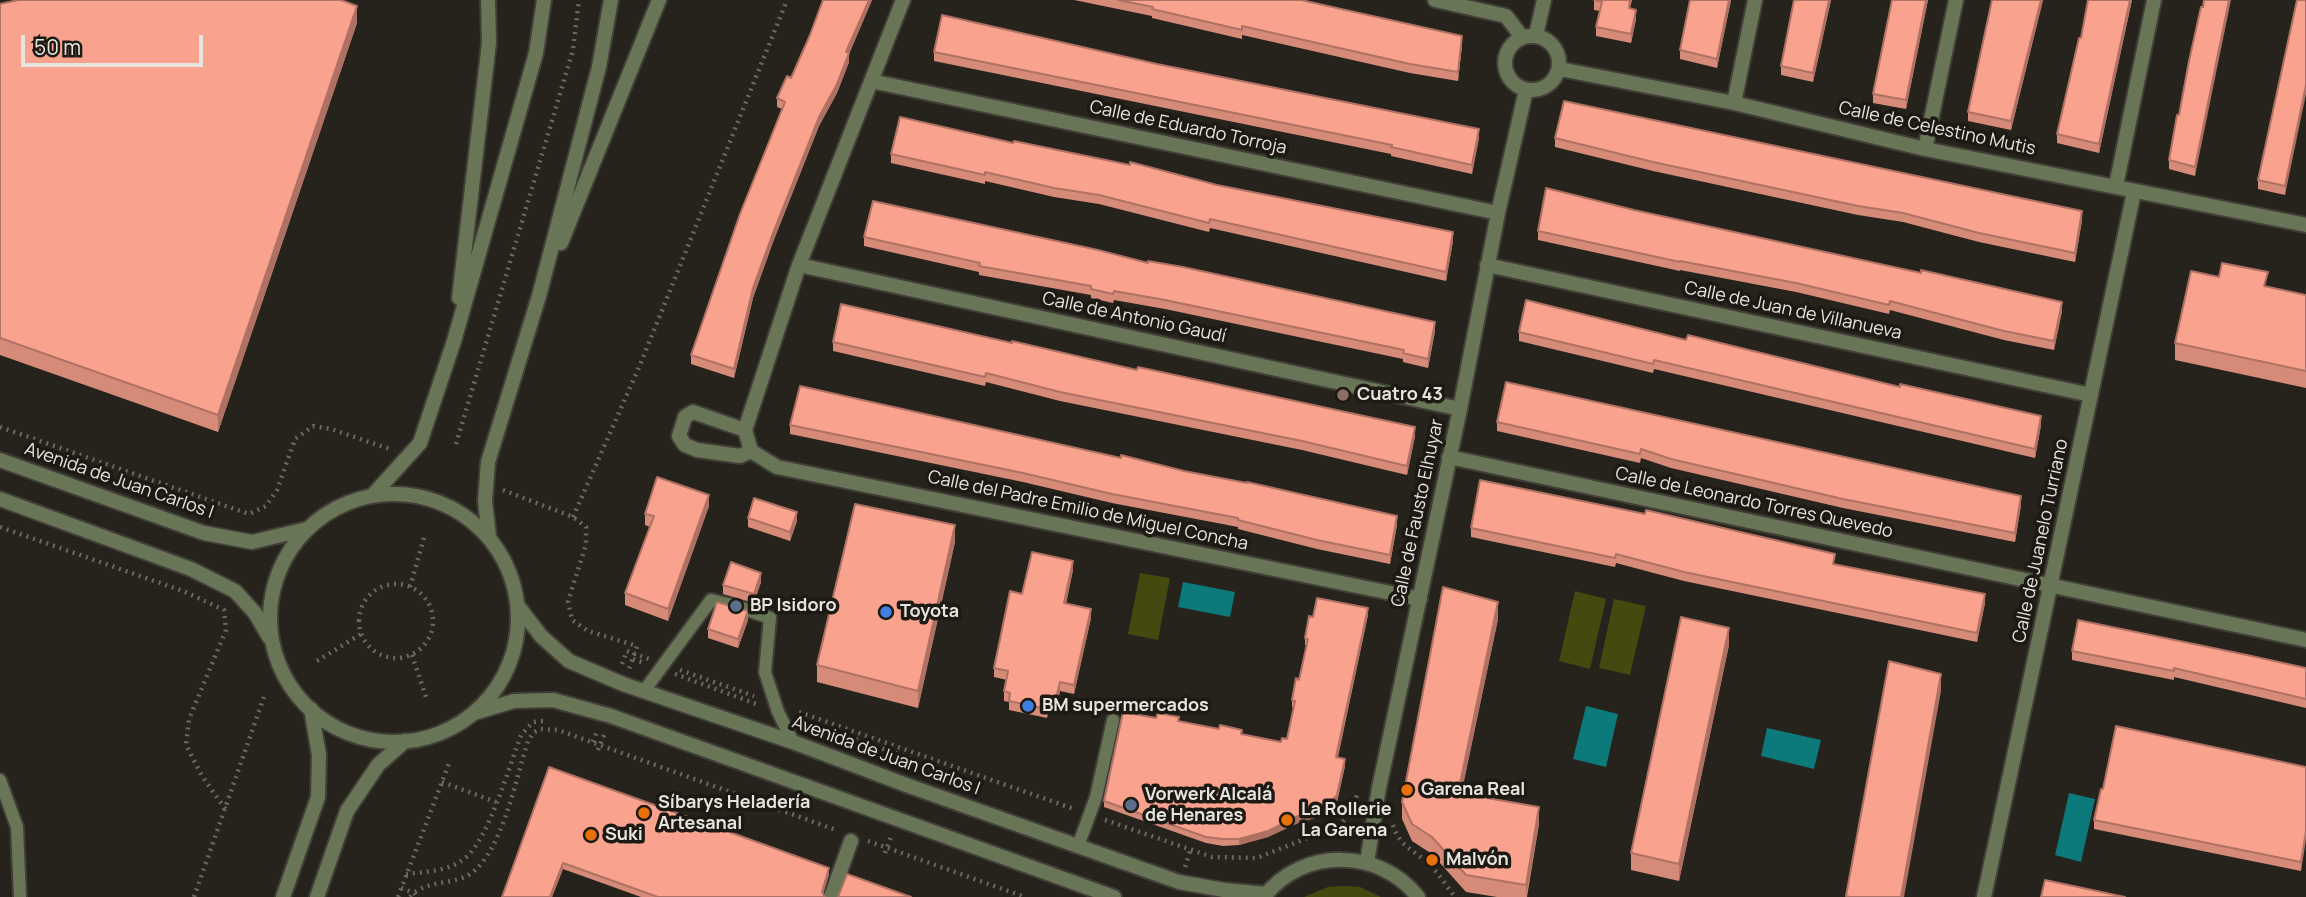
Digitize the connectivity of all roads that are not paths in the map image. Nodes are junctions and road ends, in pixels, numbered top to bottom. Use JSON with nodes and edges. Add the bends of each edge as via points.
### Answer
{"nodes":[{"id":1,"x":488,"y":0,"type":"edge"},
{"id":2,"x":544,"y":0,"type":"edge"},
{"id":3,"x":611,"y":0,"type":"edge"},
{"id":4,"x":659,"y":0,"type":"edge"},
{"id":5,"x":903,"y":0,"type":"edge"},
{"id":6,"x":1435,"y":0,"type":"edge"},
{"id":7,"x":1544,"y":0,"type":"edge"},
{"id":8,"x":1755,"y":0,"type":"edge"},
{"id":9,"x":1956,"y":0,"type":"edge"},
{"id":10,"x":2154,"y":0,"type":"edge"},
{"id":11,"x":1529,"y":36,"type":"junction"},
{"id":12,"x":1560,"y":69,"type":"junction"},
{"id":13,"x":871,"y":81,"type":"junction"},
{"id":14,"x":1526,"y":90,"type":"junction"},
{"id":15,"x":1734,"y":103,"type":"junction"},
{"id":16,"x":1925,"y":149,"type":"junction"},
{"id":17,"x":2116,"y":186,"type":"junction"},
{"id":18,"x":2134,"y":192,"type":"junction"},
{"id":19,"x":1498,"y":213,"type":"junction"},
{"id":20,"x":2306,"y":225,"type":"edge"},
{"id":21,"x":799,"y":265,"type":"junction"},
{"id":22,"x":1487,"y":265,"type":"junction"},
{"id":23,"x":540,"y":296,"type":"junction"},
{"id":24,"x":454,"y":341,"type":"junction"},
{"id":25,"x":2091,"y":395,"type":"junction"},
{"id":26,"x":1460,"y":409,"type":"junction"},
{"id":27,"x":745,"y":430,"type":"junction"},
{"id":28,"x":751,"y":451,"type":"junction"},
{"id":29,"x":1449,"y":457,"type":"junction"},
{"id":30,"x":0,"y":460,"type":"edge"},
{"id":31,"x":372,"y":496,"type":"junction"},
{"id":32,"x":0,"y":499,"type":"edge"},
{"id":33,"x":307,"y":529,"type":"junction"},
{"id":34,"x":489,"y":537,"type":"junction"},
{"id":35,"x":2052,"y":587,"type":"junction"},
{"id":36,"x":1420,"y":599,"type":"junction"},
{"id":37,"x":518,"y":606,"type":"junction"},
{"id":38,"x":2306,"y":640,"type":"edge"},
{"id":39,"x":273,"y":642,"type":"junction"},
{"id":40,"x":644,"y":691,"type":"junction"},
{"id":41,"x":311,"y":709,"type":"junction"},
{"id":42,"x":474,"y":713,"type":"junction"},
{"id":43,"x":1113,"y":720,"type":"dead end"},
{"id":44,"x":405,"y":741,"type":"junction"},
{"id":45,"x":793,"y":742,"type":"junction"},
{"id":46,"x":0,"y":780,"type":"edge"},
{"id":47,"x":853,"y":838,"type":"road end"},
{"id":48,"x":1078,"y":846,"type":"junction"},
{"id":49,"x":1367,"y":862,"type":"junction"},
{"id":50,"x":1265,"y":895,"type":"edge"},
{"id":51,"x":20,"y":897,"type":"edge"},
{"id":52,"x":283,"y":897,"type":"edge"},
{"id":53,"x":317,"y":897,"type":"edge"},
{"id":54,"x":831,"y":897,"type":"edge"},
{"id":55,"x":1114,"y":897,"type":"edge"},
{"id":56,"x":1418,"y":897,"type":"edge"},
{"id":57,"x":1984,"y":897,"type":"edge"}],
"edges":[{"from":1,"to":24,"type":"street","via":[[489,43]]},
{"from":2,"to":24,"type":"street","via":[[536,53]]},
{"from":3,"to":23,"type":"street","via":[[599,67]]},
{"from":4,"to":23,"type":"street"},
{"from":5,"to":13,"type":"street"},
{"from":6,"to":11,"type":"street","via":[[1506,16]]},
{"from":7,"to":11,"type":"street"},
{"from":8,"to":15,"type":"street"},
{"from":9,"to":16,"type":"street"},
{"from":10,"to":17,"type":"street"},
{"from":11,"to":12,"type":"street","via":[[1550,41],[1559,54]]},
{"from":11,"to":14,"type":"street","via":[[1509,48],[1505,61],[1507,74]]},
{"from":12,"to":14,"type":"street","via":[[1552,82],[1539,90]]},
{"from":12,"to":15,"type":"street","name":"Calle de Celestino Mutis"},
{"from":13,"to":19,"type":"street","name":"Calle de Eduardo Torroja"},
{"from":13,"to":21,"type":"street"},
{"from":14,"to":19,"type":"street","name":"Calle de Fausto Elhuyar"},
{"from":15,"to":16,"type":"street","name":"Calle de Celestino Mutis"},
{"from":16,"to":17,"type":"street","name":"Calle de Celestino Mutis"},
{"from":17,"to":18,"type":"street","name":"Calle de Celestino Mutis"},
{"from":18,"to":20,"type":"street","name":"Calle de Celestino Mutis"},
{"from":18,"to":25,"type":"street","name":"Calle de Juanelo Turriano"},
{"from":19,"to":22,"type":"street","name":"Calle de Fausto Elhuyar"},
{"from":21,"to":26,"type":"street","name":"Calle de Antonio Gaudí"},
{"from":21,"to":27,"type":"street"},
{"from":22,"to":25,"type":"street","name":"Calle de Juan de Villanueva"},
{"from":22,"to":26,"type":"street","name":"Calle de Fausto Elhuyar"},
{"from":23,"to":34,"type":"street","via":[[488,462],[485,501]]},
{"from":24,"to":31,"type":"street","via":[[420,443]]},
{"from":25,"to":35,"type":"street","name":"Calle de Juanelo Turriano"},
{"from":26,"to":29,"type":"street","name":"Calle de Fausto Elhuyar"},
{"from":27,"to":28,"type":"street"},
{"from":27,"to":28,"type":"street","via":[[694,412],[685,417],[679,436],[697,450],[740,456]]},
{"from":28,"to":36,"type":"street","name":"Calle del Padre Emilio de Miguel Concha","via":[[777,467]]},
{"from":29,"to":35,"type":"street","name":"Calle de Leonardo Torres Quevedo"},
{"from":29,"to":36,"type":"street","name":"Calle de Fausto Elhuyar"},
{"from":30,"to":33,"type":"street","name":"Avenida de Juan Carlos I","via":[[204,533],[252,541]]},
{"from":31,"to":33,"type":"street","via":[[339,507]]},
{"from":31,"to":34,"type":"street","via":[[415,495],[436,501]]},
{"from":32,"to":39,"type":"street","via":[[191,569],[235,591]]},
{"from":33,"to":39,"type":"street","via":[[292,547],[275,582],[270,620]]},
{"from":34,"to":37,"type":"street","via":[[509,570]]},
{"from":35,"to":38,"type":"street","name":"Calle de Leonardo Torres Quevedo"},
{"from":35,"to":57,"type":"street","name":"Calle de Juanelo Turriano"},
{"from":36,"to":49,"type":"street","name":"Calle de Fausto Elhuyar"},
{"from":37,"to":40,"type":"street","name":"Avenida de Juan Carlos I","via":[[541,636],[569,661]]},
{"from":37,"to":42,"type":"street","via":[[509,665]]},
{"from":39,"to":41,"type":"street","via":[[286,679]]},
{"from":40,"to":45,"type":"street","name":"Avenida de Juan Carlos I"},
{"from":40,"to":45,"type":"lane","via":[[711,600],[736,606],[770,618],[765,672]]},
{"from":41,"to":44,"type":"street","via":[[354,735]]},
{"from":41,"to":52,"type":"street","via":[[318,797]]},
{"from":42,"to":44,"type":"street","via":[[442,733]]},
{"from":42,"to":55,"type":"street","via":[[514,701],[553,700],[604,714]]},
{"from":43,"to":48,"type":"lane","via":[[1096,797]]},
{"from":44,"to":53,"type":"street","via":[[378,765],[347,811]]},
{"from":45,"to":48,"type":"street","name":"Avenida de Juan Carlos I"},
{"from":46,"to":51,"type":"lane","via":[[17,827]]},
{"from":47,"to":54,"type":"street"},
{"from":48,"to":50,"type":"street","name":"Avenida de Juan Carlos I","via":[[1179,882]]},
{"from":49,"to":50,"type":"street","via":[[1339,859],[1312,863],[1287,875]]},
{"from":49,"to":56,"type":"street","via":[[1391,872]]}]}
